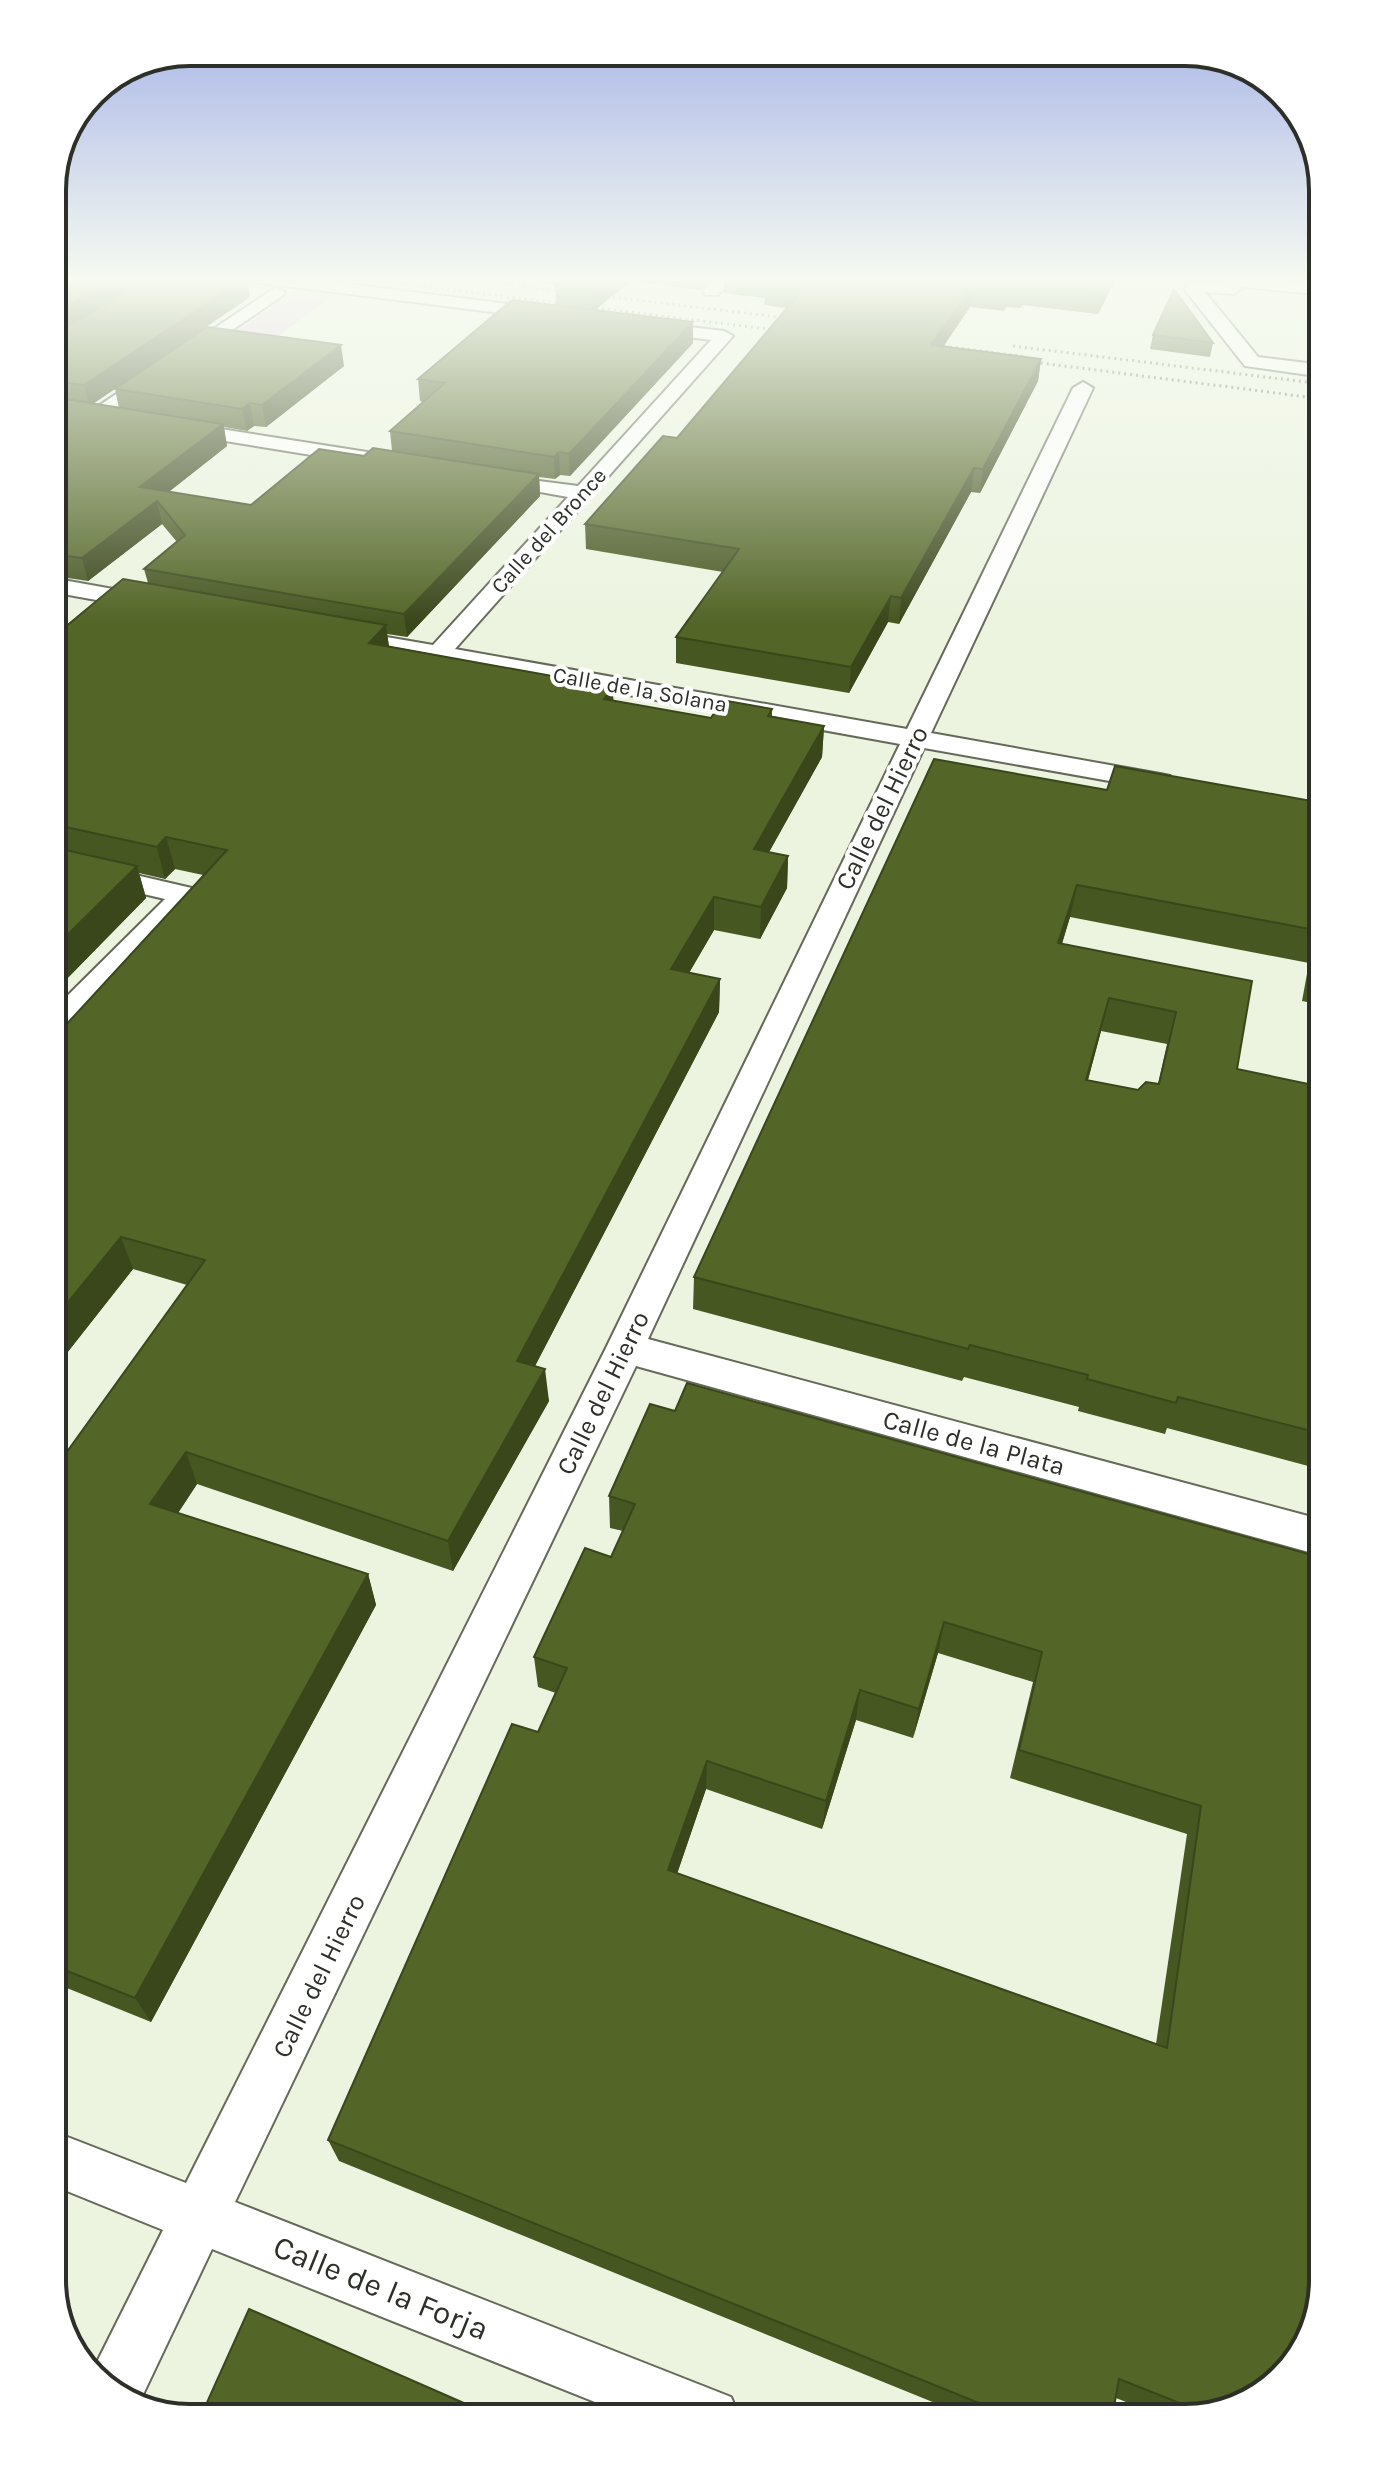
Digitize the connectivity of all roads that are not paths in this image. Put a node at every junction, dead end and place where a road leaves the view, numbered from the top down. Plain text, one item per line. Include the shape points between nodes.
1 (122, 392) edge
2 (673, 392) edge
3 (1081, 392) edge
4 (121, 419) edge
5 (152, 424) edge
6 (383, 461) edge
7 (475, 475) edge
8 (583, 493) junction
9 (66, 587) edge
10 (111, 595) junction
11 (173, 606) edge
12 (83, 619) edge
13 (314, 631) edge
14 (438, 654) junction
15 (914, 762) junction
16 (1187, 787) edge
17 (67, 868) edge
18 (66, 1016) edge
19 (625, 1348) junction
20 (1309, 1534) edge
21 (66, 2163) edge
22 (198, 2215) junction
23 (119, 2380) edge
24 (675, 2404) edge

1 - 4 street via 88,414
2 - 8 street, Calle del Bronce
3 - 15 street, Calle del Hierro
5 - 6 street
7 - 8 street
8 - 14 street, Calle del Bronce
9 - 10 street
10 - 11 street
10 - 12 street
13 - 14 street, Calle de la Solana
14 - 15 street, Calle de la Solana
15 - 16 street, Calle de la Solana
15 - 19 street, Calle del Hierro
17 - 18 street via 186,895
19 - 20 street, Calle de la Plata
19 - 22 street, Calle del Hierro
21 - 22 street, Calle de la Forja
22 - 23 street, Calle del Hierro
22 - 24 street, Calle de la Forja

